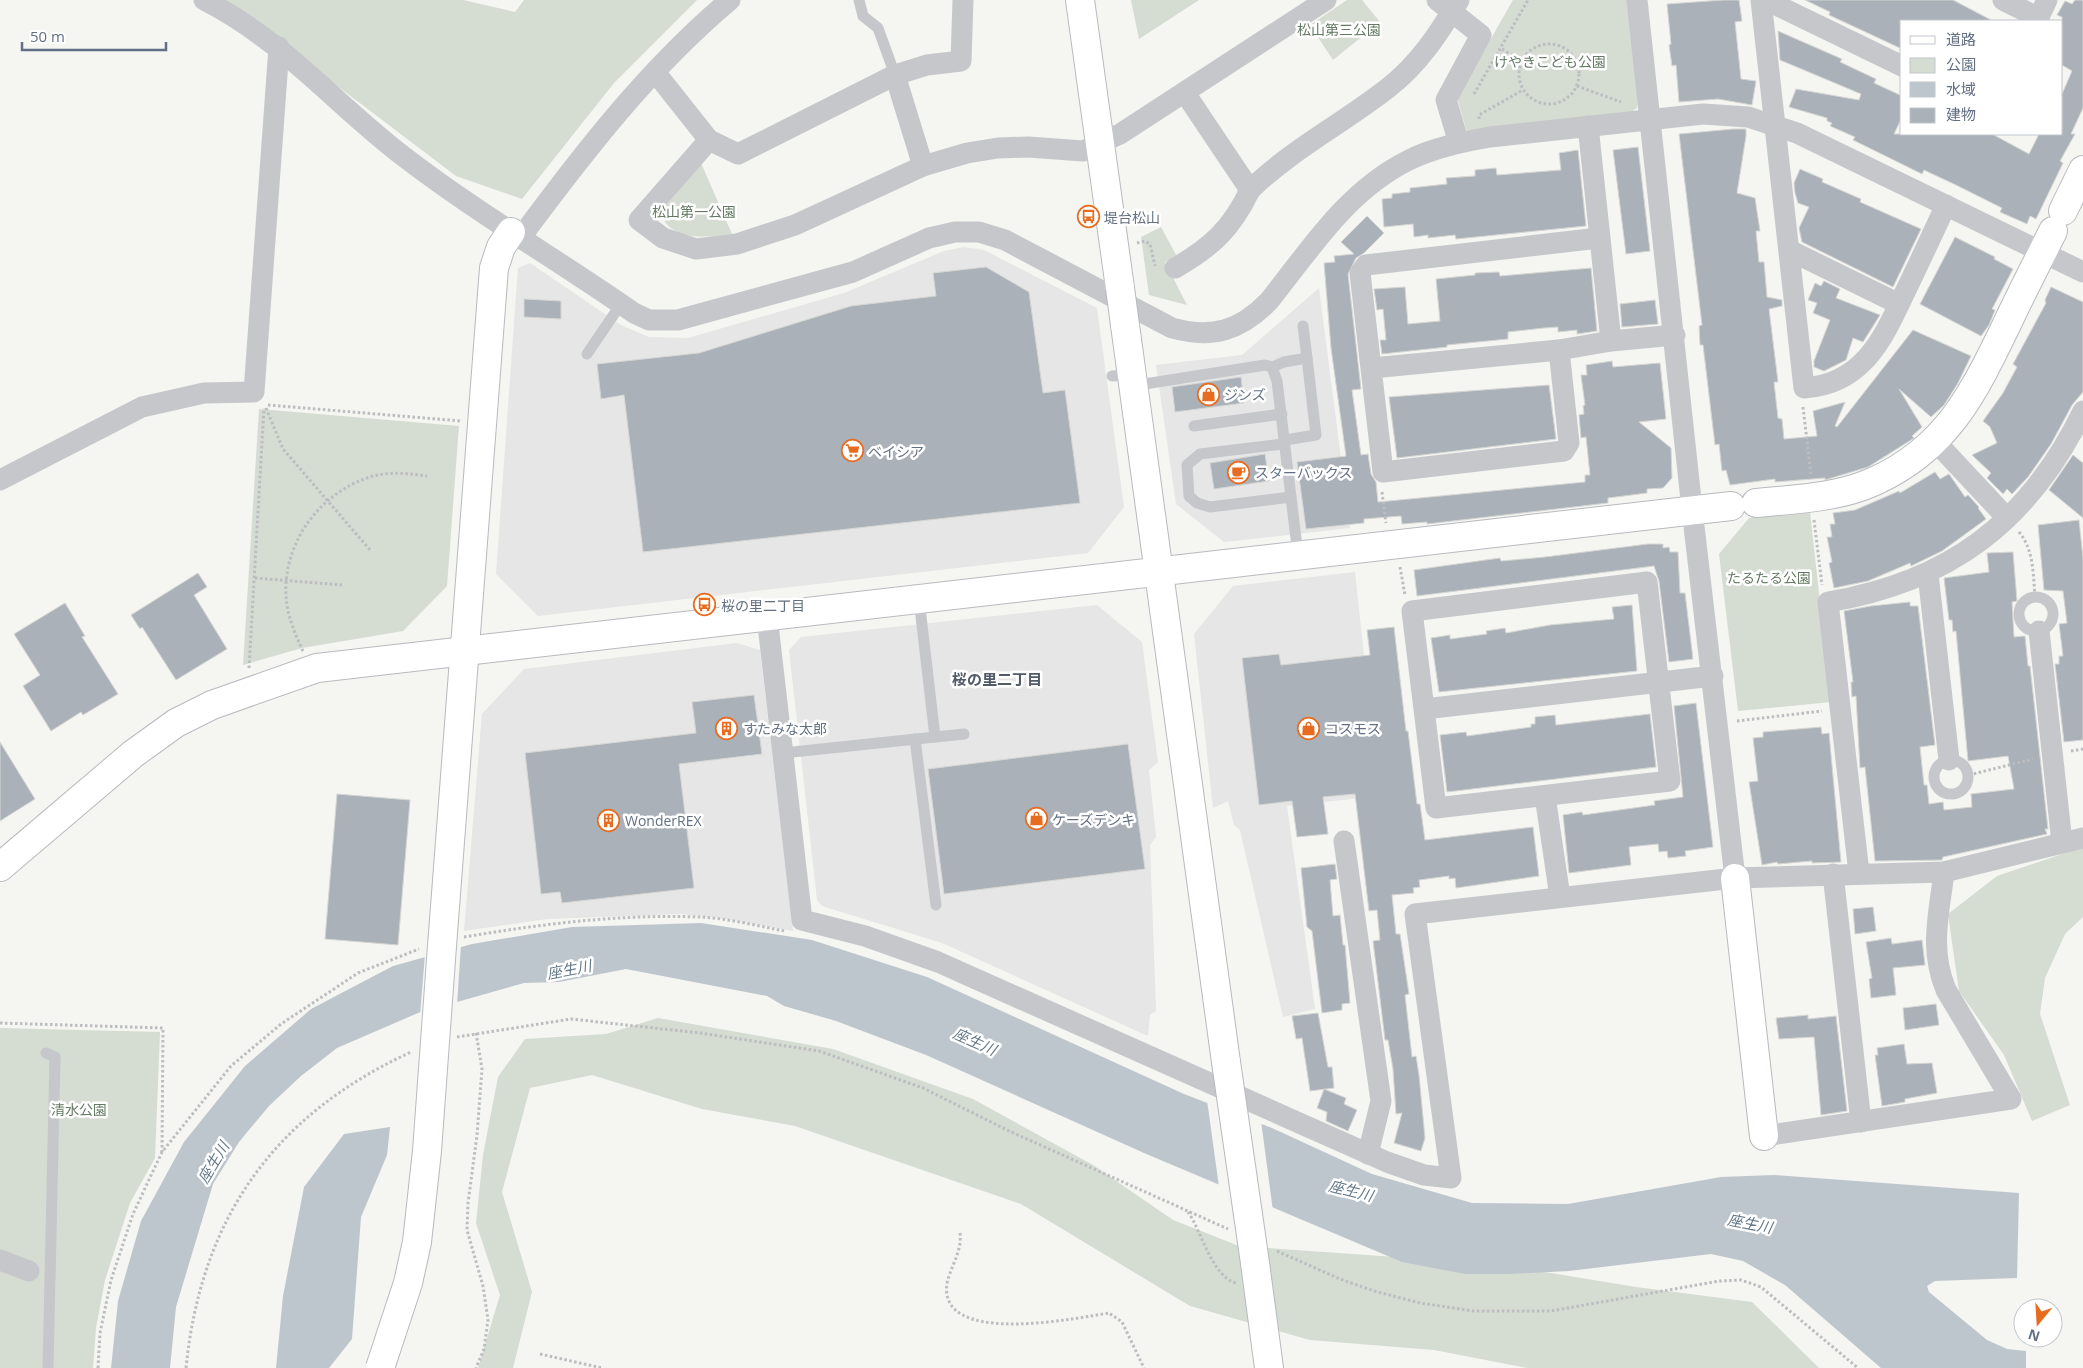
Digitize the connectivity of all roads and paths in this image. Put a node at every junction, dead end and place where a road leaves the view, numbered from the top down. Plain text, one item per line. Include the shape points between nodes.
1 (204, 0) edge
2 (730, 0) edge
3 (859, 0) edge
4 (963, 0) edge
5 (1080, 0) edge
6 (1326, 0) edge
7 (1528, 0) edge
8 (1637, 0) edge
9 (1761, 0) edge
10 (1766, 0) edge
11 (2002, 0) edge
12 (1449, 4) edge
13 (2041, 13) edge
14 (279, 47) junction
15 (1502, 49) junction
16 (1521, 61) junction
17 (1900, 65) edge
18 (655, 72) junction
19 (894, 74) junction
20 (1577, 86) junction
21 (1523, 90) junction
22 (1185, 93) junction
23 (1626, 103) dead end
24 (1451, 117) junction
25 (1650, 119) junction
26 (1775, 124) junction
27 (1588, 126) junction
28 (709, 140) junction
29 (1468, 141) junction
30 (1100, 144) junction
31 (923, 166) junction
32 (2083, 170) edge
33 (1250, 190) junction
34 (1946, 206) junction
35 (2053, 231) junction
36 (516, 234) junction
37 (1599, 238) junction
38 (1145, 241) dead end
39 (1134, 244) dead end
40 (1789, 250) junction
41 (1175, 268) dead end
42 (2083, 272) edge
43 (621, 304) junction
44 (1899, 304) junction
45 (1303, 326) dead end
46 (1675, 335) junction
47 (1611, 341) junction
48 (1559, 350) junction
49 (586, 354) dead end
50 (1307, 358) junction
51 (1272, 367) junction
52 (1372, 368) junction
53 (1125, 379) junction
54 (1804, 388) junction
55 (264, 405) junction
56 (2083, 411) edge
57 (1282, 414) junction
58 (464, 421) dead end
59 (1194, 426) dead end
60 (1934, 440) junction
61 (1284, 442) junction
62 (1383, 472) junction
63 (427, 476) dead end
64 (0, 480) edge
65 (1812, 483) dead end
66 (1291, 497) junction
67 (328, 501) junction
68 (1692, 509) junction
69 (2007, 518) junction
70 (1814, 519) dead end
71 (1386, 527) dead end
72 (371, 551) dead end
73 (1298, 555) junction
74 (1399, 558) dead end
75 (1158, 572) junction
76 (1928, 574) junction
77 (254, 578) junction
78 (287, 580) junction
79 (342, 585) dead end
80 (2035, 596) junction
81 (919, 599) junction
82 (1828, 602) junction
83 (1412, 611) junction
84 (767, 616) junction
85 (2039, 631) junction
86 (466, 650) junction
87 (304, 653) dead end
88 (249, 670) dead end
89 (1713, 676) junction
90 (1660, 684) junction
91 (1424, 709) junction
92 (1840, 709) junction
93 (1731, 722) dead end
94 (964, 734) dead end
95 (936, 737) junction
96 (915, 739) junction
97 (2083, 749) edge
98 (783, 753) junction
99 (2052, 755) junction
100 (1949, 760) junction
101 (1969, 775) junction
102 (1545, 796) junction
103 (2083, 838) edge
104 (1344, 841) dead end
105 (2062, 843) junction
106 (0, 867) edge
107 (1944, 872) junction
108 (1859, 873) junction
109 (1833, 874) junction
110 (1736, 878) junction
111 (1560, 897) junction
112 (936, 905) dead end
113 (802, 920) junction
114 (441, 944) junction
115 (0, 1023) edge
116 (476, 1034) junction
117 (448, 1039) dead end
118 (415, 1051) dead end
119 (46, 1052) dead end
120 (1861, 1122) junction
121 (1764, 1136) joint
122 (162, 1152) junction
123 (1368, 1154) junction
124 (1187, 1210) junction
125 (1232, 1230) dead end
126 (960, 1233) dead end
127 (1262, 1255) junction
128 (0, 1260) edge
129 (29, 1271) dead end
130 (1237, 1283) dead end
131 (540, 1354) dead end
132 (48, 1368) edge
133 (98, 1368) edge
134 (186, 1368) edge
135 (380, 1368) edge
136 (476, 1368) edge
137 (602, 1368) edge
138 (1144, 1368) edge
139 (1269, 1368) edge
140 (1858, 1368) edge

1 - 14 street
2 - 18 street via 696,29
3 - 19 lane via 863,16 878,28
4 - 19 street via 960,61
5 - 30 street
6 - 22 street
7 - 15 path
8 - 25 street
9 - 26 street
10 - 17 street
11 - 13 street
12 - 24 street via 1481,35 1446,100
12 - 33 street via 1436,38 1409,69 1388,88 1274,166
14 - 36 street via 401,154
14 - 64 street via 254,392 204,393 142,407
15 - 16 path
15 - 24 path via 1468,104
16 - 20 path via 1539,45 1560,46 1575,59 1579,69
16 - 21 path via 1518,77
18 - 28 street
18 - 36 street
19 - 28 street via 738,154
19 - 31 street
20 - 21 path via 1570,96 1553,104 1534,101
20 - 23 path
21 - 29 path via 1479,116
22 - 30 street
22 - 33 street
24 - 29 street
25 - 26 street via 1724,114
25 - 27 street
25 - 46 street
26 - 34 street
26 - 40 street
27 - 29 street
27 - 37 street
28 - 31 street via 640,220 664,238 696,250 737,244 795,225
29 - 43 street via 1407,161 1368,186 1339,212 1257,314 1227,330 1191,333 1172,328 1005,240 979,232 956,232 928,238 853,272 678,320 649,320
30 - 31 street via 1077,152 1028,147 998,148
30 - 53 street, bridge via 1125,325
32 - 35 street
33 - 41 street via 1223,234 1207,249
34 - 35 street
34 - 44 street
35 - 42 street
35 - 60 street via 1974,391 1951,424
36 - 43 street
36 - 86 street via 500,247 494,268
37 - 47 street
37 - 52 street via 1366,265 1360,272
38 - 39 path
40 - 44 street
40 - 54 street
43 - 49 lane
44 - 54 street via 1877,347 1864,362 1833,383
45 - 50 lane
46 - 47 street
46 - 68 street
47 - 48 street
48 - 52 street
48 - 62 street via 1569,442 1564,451
50 - 51 lane
50 - 61 lane via 1316,436
51 - 53 lane via 1264,365
51 - 57 lane via 1276,373
52 - 62 street
53 - 75 street
54 - 65 path via 1802,399
55 - 58 path
55 - 67 path via 283,449
55 - 77 path
56 - 69 street via 2065,448 2048,473
57 - 59 lane
57 - 61 lane
60 - 68 street via 1915,457 1874,482 1831,494
60 - 69 street
61 - 66 lane
61 - 66 lane via 1200,454 1187,465 1190,496 1197,503 1210,507
62 - 71 path via 1381,483
63 - 67 path via 409,473 367,478
66 - 73 lane
67 - 72 path
67 - 78 path via 303,528 293,550
68 - 73 street
68 - 89 street
69 - 76 street via 1954,560
69 - 80 path via 2026,542
70 - 82 path via 1823,594
73 - 75 street
74 - 83 path via 1406,601
75 - 81 street
75 - 127 street, bridge via 1226,1062
76 - 82 street via 1875,592
76 - 100 street
77 - 78 path
77 - 88 path
78 - 79 path
78 - 87 path via 288,612
80 - 85 lane via 2047,600 2053,609 2049,626
80 - 85 lane via 2025,601 2019,616 2024,625
81 - 84 street
81 - 95 lane
82 - 92 street
83 - 90 street via 1648,582
83 - 91 street
84 - 86 street
84 - 98 street
85 - 99 street
86 - 106 street via 317,668 212,705 176,723 133,754
86 - 114 street
89 - 90 street
89 - 110 street
90 - 91 street
90 - 102 street via 1670,781
91 - 102 street via 1436,808
92 - 93 path
92 - 108 street
94 - 95 lane
95 - 96 lane
96 - 98 lane
96 - 112 lane
97 - 99 path
98 - 113 street
99 - 101 path
99 - 105 street
100 - 101 lane via 1958,761
100 - 101 lane via 1935,771 1934,780 1945,794 1963,791
102 - 111 street
103 - 105 street
104 - 123 street via 1381,1101
105 - 107 street
107 - 108 street
107 - 120 street via 1937,927 1936,956 1940,973 1946,990 2011,1099
108 - 109 street
109 - 110 street
109 - 120 street
110 - 111 street
110 - 121 street
111 - 123 street via 1414,914 1452,1178 1424,1175
113 - 114 path via 797,933 701,917 547,923
113 - 123 street via 865,936 938,962
114 - 122 path via 358,973 280,1024 231,1066
114 - 135 street, bridge via 421,1214 408,1283
115 - 122 path via 163,1028
116 - 117 path
116 - 124 path via 571,1019 700,1033 819,1051 923,1088 1010,1131
116 - 136 path via 482,1069 467,1230 483,1286 488,1320 484,1349
118 - 134 path via 376,1068 321,1104 282,1141 240,1194 206,1270 190,1325
119 - 132 lane via 55,1057
120 - 121 street
122 - 133 path via 133,1214 111,1280 100,1333
124 - 125 path
124 - 130 path via 1196,1223 1210,1259 1225,1276
126 - 138 path via 962,1244 946,1287 947,1297 957,1312 985,1322 1011,1324 1046,1324 1109,1312 1122,1322
127 - 139 street
127 - 140 path via 1374,1291 1420,1303 1474,1311 1552,1310 1741,1280 1761,1287
128 - 129 street
131 - 137 path

